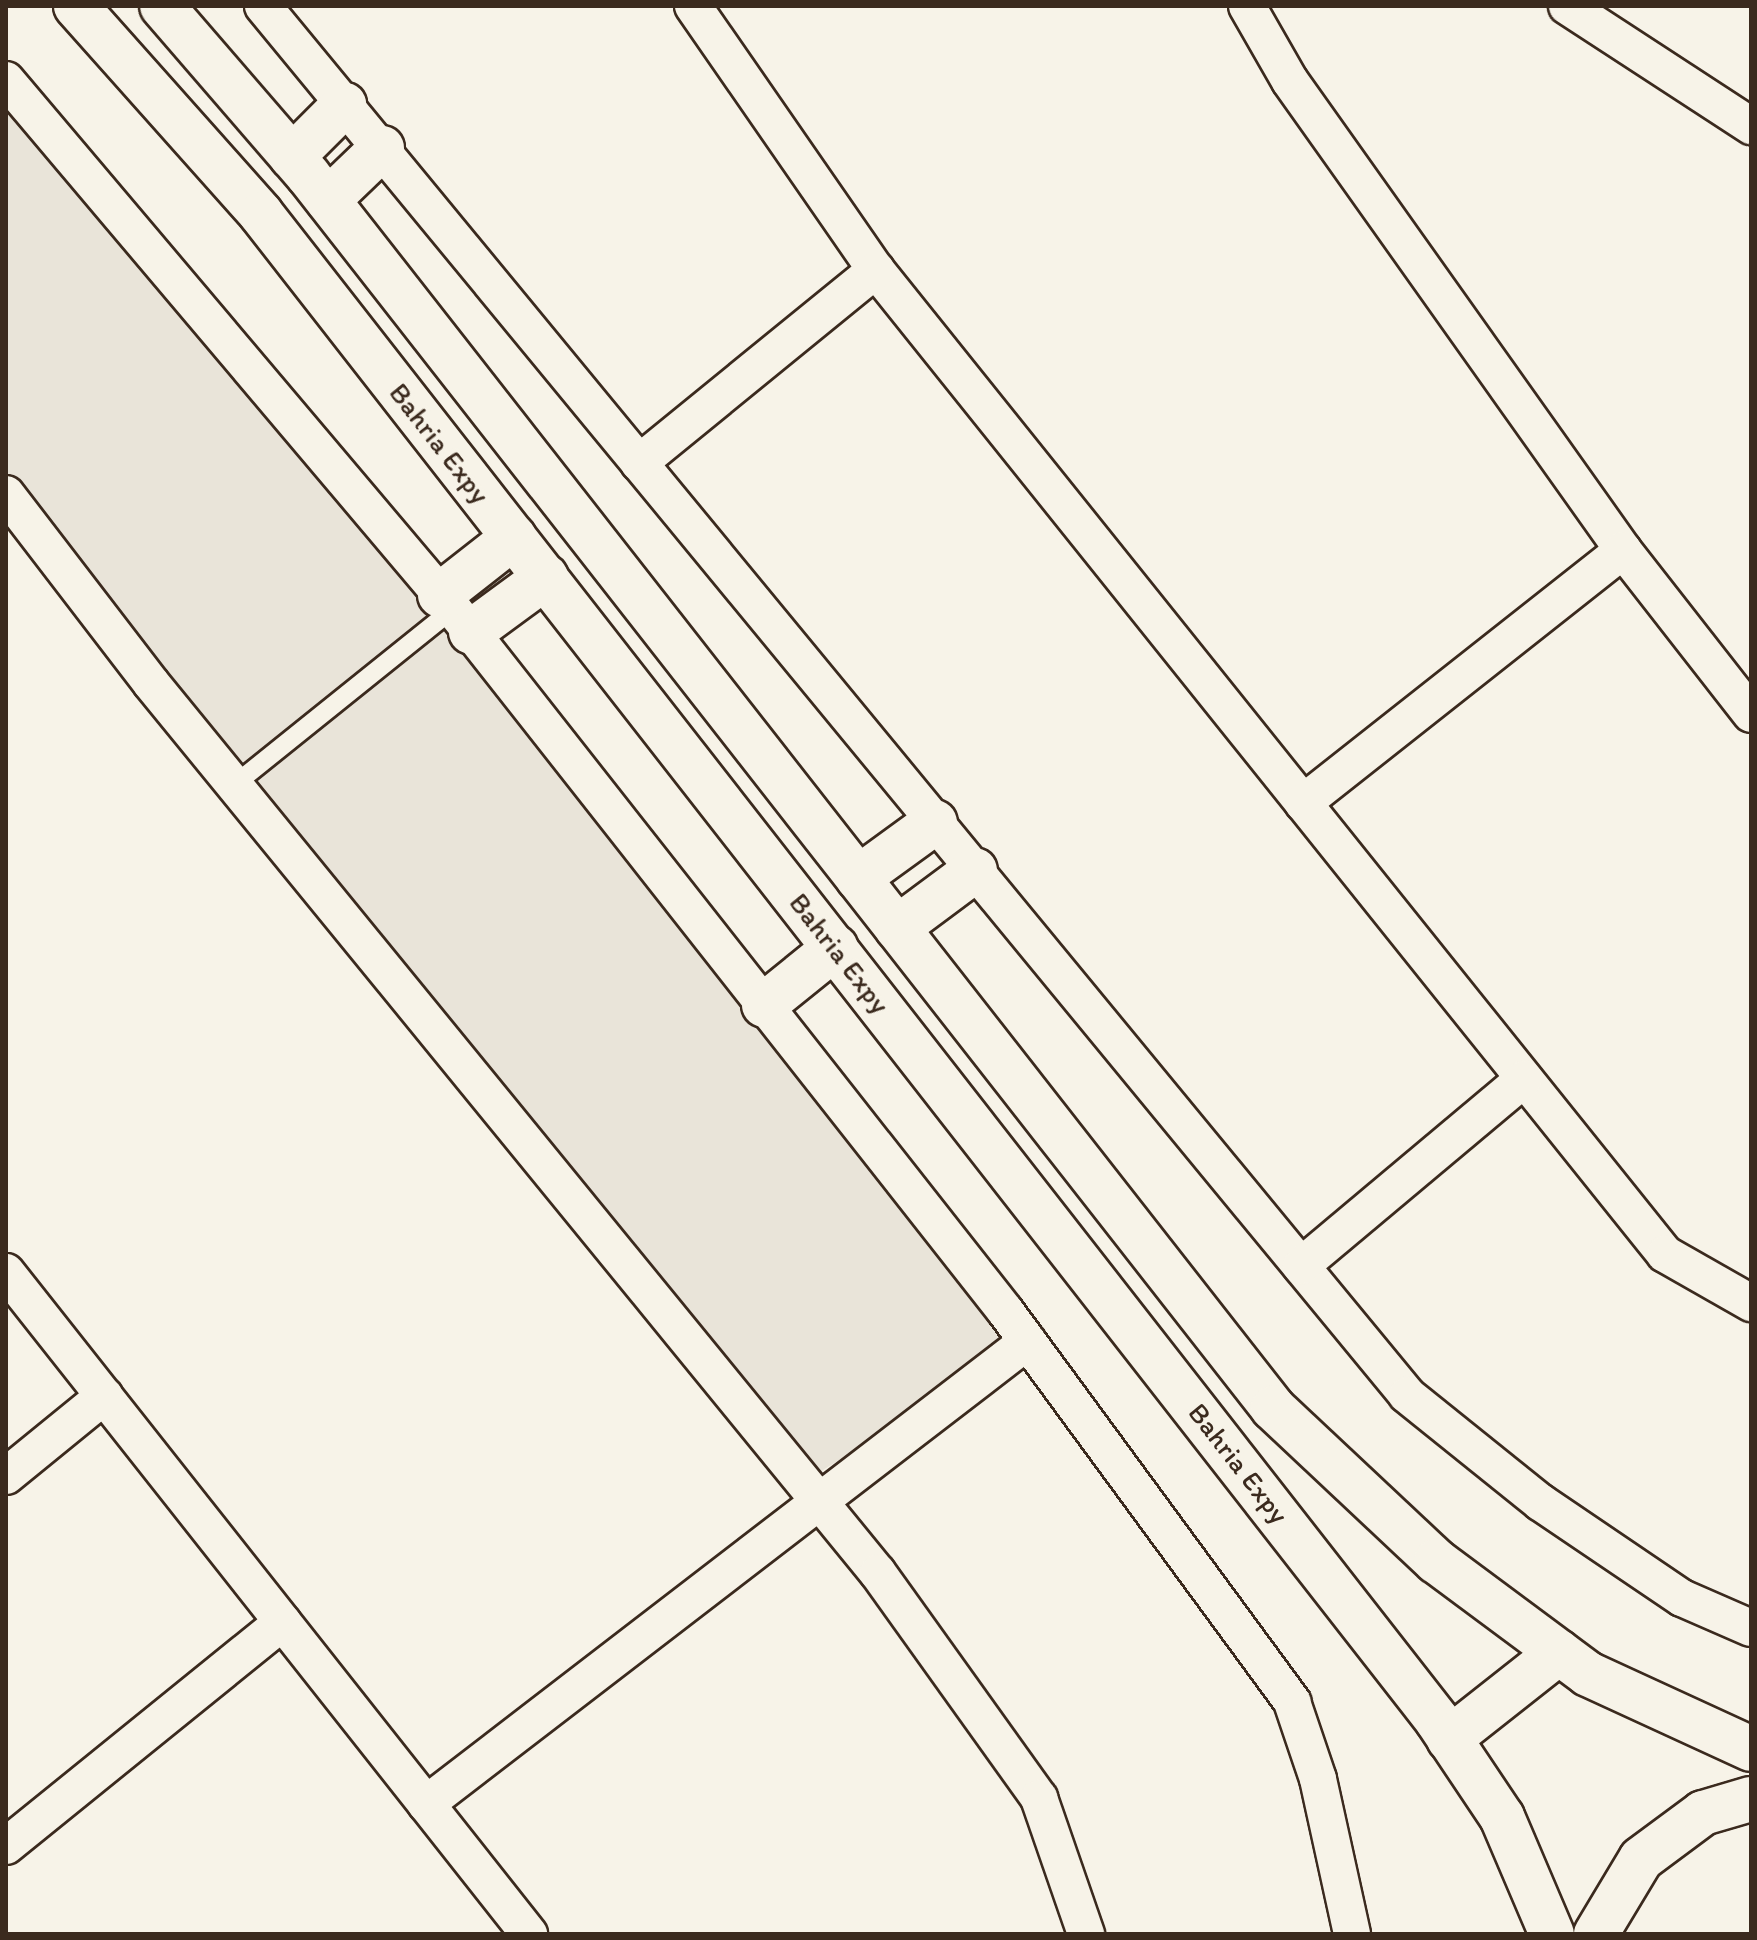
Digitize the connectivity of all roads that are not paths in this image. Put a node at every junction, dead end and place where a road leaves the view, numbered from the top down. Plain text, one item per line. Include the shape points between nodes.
1 (76, 6) edge
2 (162, 6) edge
3 (263, 6) edge
4 (693, 6) edge
5 (1247, 6) edge
6 (1567, 6) edge
7 (6, 80) edge
8 (344, 105) junction
9 (1751, 126) edge
10 (382, 148) junction
11 (292, 157) junction
12 (328, 200) junction
13 (876, 270) junction
14 (639, 463) junction
15 (6, 494) edge
16 (514, 537) junction
17 (1623, 550) junction
18 (546, 577) junction
19 (455, 612) junction
20 (1751, 714) edge
21 (234, 785) junction
22 (1303, 803) junction
23 (935, 822) junction
24 (975, 870) junction
25 (858, 878) junction
26 (897, 928) junction
27 (836, 947) junction
28 (764, 1005) junction
29 (1524, 1079) junction
30 (1301, 1266) junction
31 (6, 1272) edge
32 (1751, 1303) edge
33 (1028, 1341) junction
34 (104, 1396) junction
35 (6, 1476) edge
36 (819, 1501) junction
37 (283, 1622) junction
38 (1751, 1628) edge
39 (1559, 1652) junction
40 (1449, 1739) junction
41 (1751, 1749) edge
42 (1751, 1799) edge
43 (426, 1804) junction
44 (6, 1846) edge
45 (529, 1934) edge
46 (1086, 1934) edge
47 (1352, 1934) edge
48 (1552, 1934) edge
49 (1596, 1934) edge

1 - 16 main road, Bahria Expy via 261,214
2 - 11 main road
3 - 8 street
4 - 13 street
5 - 17 street via 1290,81
6 - 9 street
7 - 19 street
8 - 10 street
8 - 11 main road
10 - 12 main road
10 - 14 street
11 - 12 main road
12 - 25 main road
13 - 14 street
13 - 22 street
14 - 23 street
15 - 21 street
16 - 18 main road, Bahria Expy
16 - 19 main road
17 - 20 street
17 - 22 street
18 - 19 main road
18 - 27 main road, Bahria Expy
19 - 21 lane
19 - 28 street
21 - 36 street
22 - 29 street
23 - 24 street
23 - 25 main road
24 - 26 main road
24 - 30 street
25 - 26 main road
26 - 39 main road via 1273,1408 1436,1561
27 - 28 main road
27 - 40 main road, Bahria Expy
28 - 33 street
29 - 30 street
29 - 32 street via 1665,1254
30 - 38 street via 1407,1395 1540,1502 1682,1598
31 - 34 street
33 - 36 street
33 - 47 street via 1292,1702 1318,1779
34 - 35 street
34 - 37 street
36 - 43 street
36 - 46 street via 878,1573 1039,1798
37 - 43 street
37 - 44 street
39 - 40 main road
39 - 41 main road via 1588,1674
40 - 48 main road, Bahria Expy via 1502,1817
42 - 49 main road via 1703,1813 1641,1859
43 - 45 street

